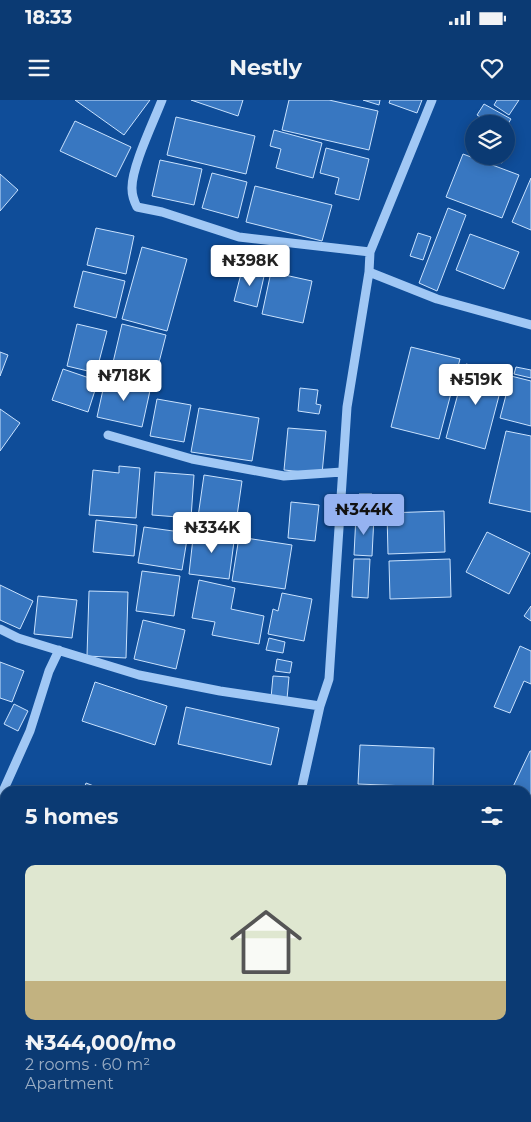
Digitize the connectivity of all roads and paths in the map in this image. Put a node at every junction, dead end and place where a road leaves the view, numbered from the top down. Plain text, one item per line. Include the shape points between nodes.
1 (162, 100) edge
2 (432, 100) edge
3 (370, 252) junction
4 (369, 272) junction
5 (531, 325) edge
6 (108, 435) dead end
7 (342, 472) junction
8 (0, 629) edge
9 (58, 650) junction
10 (320, 706) junction
11 (5, 786) edge
12 (302, 786) edge

1 - 3 street via 134,173 132,187 137,207 239,237
2 - 3 street
3 - 4 street
4 - 5 street via 437,299
4 - 7 street via 346,407
6 - 7 street via 192,459 284,476
7 - 10 street via 329,679
8 - 9 street
9 - 10 street via 139,674 220,692
9 - 11 street via 30,731
10 - 12 street

